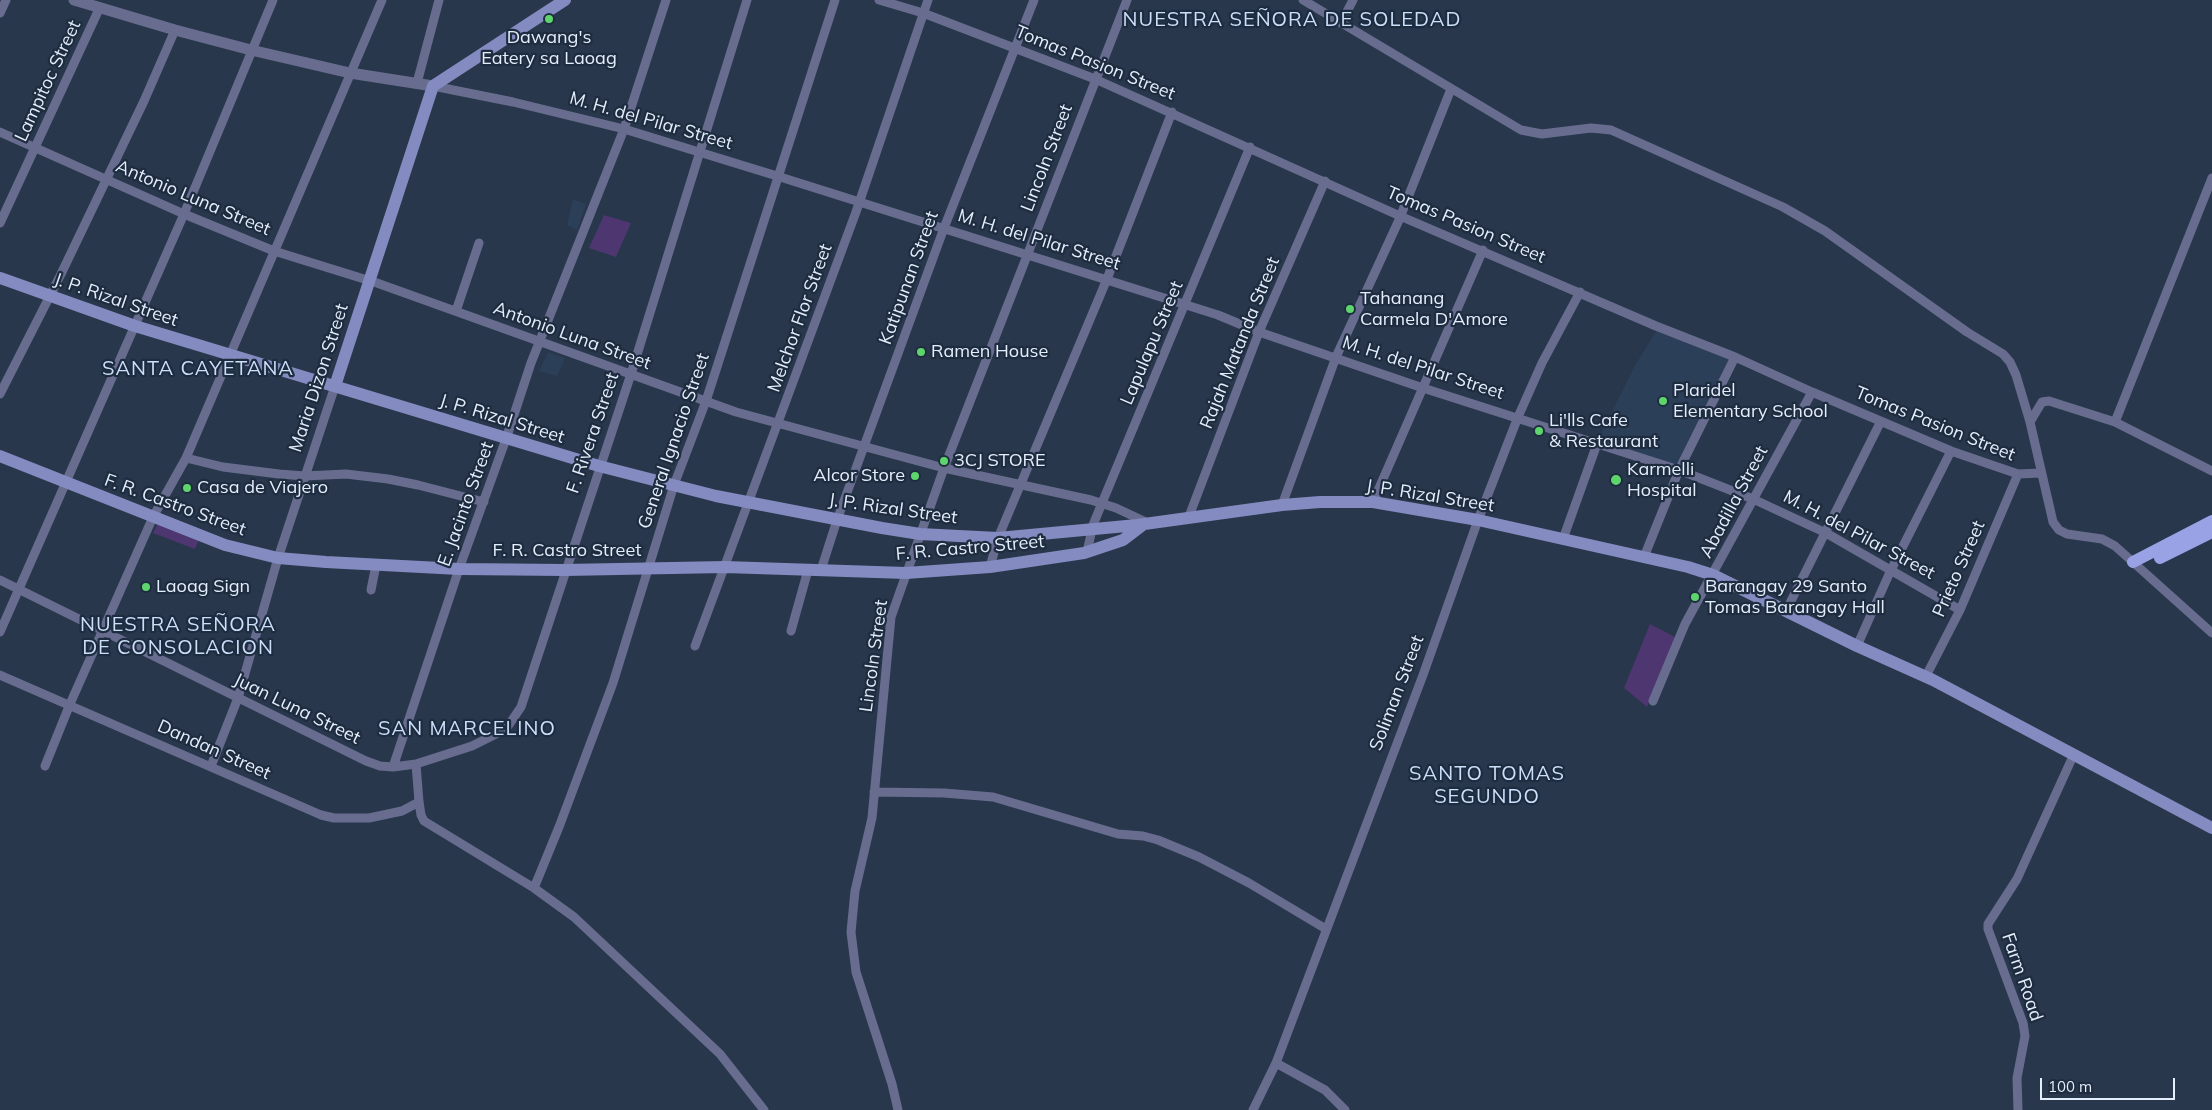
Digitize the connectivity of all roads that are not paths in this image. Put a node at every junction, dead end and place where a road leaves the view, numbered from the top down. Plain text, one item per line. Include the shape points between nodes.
1 (6, 0) edge
2 (74, 0) edge
3 (273, 0) edge
4 (382, 0) edge
5 (439, 0) edge
6 (565, 0) edge
7 (666, 0) edge
8 (747, 0) edge
9 (835, 0) edge
10 (879, 0) edge
11 (928, 0) edge
12 (1034, 0) edge
13 (1127, 0) edge
14 (1303, 0) edge
15 (1353, 0) edge
16 (100, 7) junction
17 (923, 12) junction
18 (0, 13) edge
19 (1341, 23) junction
20 (175, 30) junction
21 (1016, 48) junction
22 (252, 50) junction
23 (350, 73) junction
24 (1095, 79) junction
25 (416, 83) junction
26 (433, 86) junction
27 (1451, 89) junction
28 (1172, 112) junction
29 (624, 129) junction
30 (0, 132) edge
31 (35, 147) junction
32 (1250, 147) junction
33 (700, 153) junction
34 (777, 176) junction
35 (2212, 178) edge
36 (107, 179) junction
37 (1325, 181) junction
38 (859, 201) junction
39 (184, 214) junction
40 (1400, 216) junction
41 (0, 222) edge
42 (944, 228) junction
43 (479, 243) dead end
44 (274, 250) junction
45 (1482, 250) junction
46 (1027, 255) junction
47 (0, 278) edge
48 (1107, 279) junction
49 (369, 280) junction
50 (1580, 292) junction
51 (50, 296) junction
52 (1186, 305) junction
53 (456, 311) junction
54 (135, 326) junction
55 (1258, 332) junction
56 (541, 342) junction
57 (229, 355) junction
58 (1735, 356) junction
59 (1336, 357) junction
60 (631, 374) junction
61 (335, 386) junction
62 (1423, 388) junction
63 (1812, 392) junction
64 (0, 394) edge
65 (706, 401) junction
66 (1518, 417) junction
67 (1881, 421) junction
68 (2030, 422) junction
69 (2115, 422) junction
70 (778, 425) junction
71 (506, 439) junction
72 (1597, 444) junction
73 (864, 447) junction
74 (1951, 451) junction
75 (0, 456) edge
76 (186, 458) junction
77 (599, 466) junction
78 (944, 468) junction
79 (1678, 470) junction
80 (2212, 471) edge
81 (2041, 473) junction
82 (2018, 474) junction
83 (304, 476) junction
84 (65, 483) junction
85 (674, 485) junction
86 (1020, 485) junction
87 (1753, 499) junction
88 (484, 502) junction
89 (1373, 502) junction
90 (749, 503) junction
91 (1102, 503) junction
92 (1282, 505) junction
93 (153, 517) junction
94 (1188, 519) junction
95 (837, 520) junction
96 (1478, 520) junction
97 (2212, 521) edge
98 (1146, 524) junction
99 (1092, 529) junction
100 (2212, 532) edge
101 (1826, 533) junction
102 (920, 534) junction
103 (998, 538) junction
104 (1563, 539) junction
105 (1087, 552) junction
106 (1644, 557) junction
107 (278, 558) junction
108 (376, 564) junction
109 (2136, 565) junction
110 (725, 567) junction
111 (990, 567) junction
112 (649, 568) junction
113 (459, 569) junction
114 (565, 570) junction
115 (808, 570) junction
116 (822, 570) junction
117 (1890, 572) junction
118 (906, 573) junction
119 (1713, 575) junction
120 (0, 580) edge
121 (18, 589) junction
122 (371, 590) dead end
123 (1960, 610) junction
124 (1786, 611) junction
125 (103, 630) junction
126 (791, 631) dead end
127 (0, 632) edge
128 (2212, 633) edge
129 (696, 646) dead end
130 (1856, 646) junction
131 (0, 675) edge
132 (1926, 676) junction
133 (238, 698) junction
134 (1653, 701) dead end
135 (70, 704) junction
136 (2074, 754) junction
137 (416, 764) junction
138 (45, 766) dead end
139 (211, 766) junction
140 (394, 767) junction
141 (874, 792) junction
142 (419, 802) junction
143 (2212, 828) edge
144 (534, 888) junction
145 (1326, 929) junction
146 (1276, 1063) junction
147 (764, 1110) edge
148 (898, 1110) edge
149 (1253, 1110) edge
150 (1345, 1110) edge
151 (2018, 1110) edge

1 - 18 street
2 - 16 street, M. H. del Pilar Street
3 - 22 street
4 - 23 street
5 - 25 street
6 - 26 main road
7 - 29 street, E. Jacinto Street
8 - 33 street, F. Rivera Street
9 - 34 street, General Ignacio Street
10 - 17 street, Tomas Pasion Street
11 - 17 street, Melchor Flor Street
12 - 21 street, Katipunan Street
13 - 24 street, Lincoln Street
14 - 19 street
15 - 19 street
16 - 20 street, M. H. del Pilar Street
16 - 31 street, Lampitoc Street
17 - 21 street, Tomas Pasion Street
17 - 38 street, Melchor Flor Street
19 - 27 street
20 - 22 street, M. H. del Pilar Street
20 - 36 street
21 - 24 street, Tomas Pasion Street
21 - 42 street, Katipunan Street
22 - 23 street, M. H. del Pilar Street
22 - 39 street
23 - 25 street, M. H. del Pilar Street
23 - 44 street
24 - 28 street, Tomas Pasion Street
24 - 46 street, Lincoln Street
25 - 26 street, M. H. del Pilar Street
26 - 29 street, M. H. del Pilar Street
26 - 49 main road, Maria Dizon Street
27 - 40 street
27 - 68 street via 1531,133 1601,128 1625,134 1804,218 2003,354 2016,375
28 - 32 street, Tomas Pasion Street
28 - 48 street
29 - 33 street, M. H. del Pilar Street
29 - 56 street, E. Jacinto Street
30 - 31 street, Antonio Luna Street
31 - 36 street, Antonio Luna Street
31 - 41 street, Lampitoc Street
32 - 37 street, Tomas Pasion Street
32 - 52 street, Lapulapu Street
33 - 34 street, M. H. del Pilar Street
33 - 60 street, F. Rivera Street
34 - 38 street, M. H. del Pilar Street
34 - 65 street, General Ignacio Street
35 - 69 street
36 - 39 street, Antonio Luna Street
36 - 51 street
37 - 40 street, Tomas Pasion Street
37 - 55 street, Rajah Matanda Street
38 - 42 street, M. H. del Pilar Street
38 - 70 street, Melchor Flor Street
39 - 44 street, Antonio Luna Street
39 - 54 street
40 - 45 street, Tomas Pasion Street
40 - 59 street
42 - 46 street, M. H. del Pilar Street
42 - 73 street, Katipunan Street
43 - 53 street
44 - 49 street, Antonio Luna Street
44 - 57 street
45 - 50 street, Tomas Pasion Street
45 - 62 street
46 - 48 street, M. H. del Pilar Street
46 - 78 street, Lincoln Street
47 - 51 main road, J. P. Rizal Street
48 - 52 street, M. H. del Pilar Street
48 - 86 street
49 - 53 street, Antonio Luna Street
49 - 61 main road, Maria Dizon Street
50 - 58 street, Tomas Pasion Street
50 - 66 street, Soliman Street
51 - 54 main road, J. P. Rizal Street
51 - 64 street
52 - 55 street, M. H. del Pilar Street
52 - 91 street, Lapulapu Street
53 - 56 street, Antonio Luna Street
54 - 57 main road, J. P. Rizal Street
54 - 84 street
55 - 59 street, M. H. del Pilar Street
55 - 94 street, Rajah Matanda Street
56 - 60 street, Antonio Luna Street
56 - 71 street, E. Jacinto Street
57 - 61 main road, J. P. Rizal Street
57 - 76 street
58 - 63 street, Tomas Pasion Street
58 - 79 street
59 - 62 street, M. H. del Pilar Street
59 - 92 street
60 - 65 street, Antonio Luna Street
60 - 77 street, F. Rivera Street
61 - 71 main road, J. P. Rizal Street
61 - 83 street, Maria Dizon Street
62 - 66 street, M. H. del Pilar Street
62 - 89 street
63 - 67 street, Tomas Pasion Street
63 - 87 street, Abadilla Street
65 - 70 street, Antonio Luna Street
65 - 85 street, General Ignacio Street
66 - 72 street, M. H. del Pilar Street
66 - 96 street, Soliman Street
67 - 74 street, Tomas Pasion Street
67 - 101 street
68 - 69 street via 2046,400
68 - 81 street
69 - 80 street
70 - 73 street, Antonio Luna Street
70 - 90 street, Melchor Flor Street
71 - 77 main road, J. P. Rizal Street
71 - 88 street, E. Jacinto Street
72 - 79 street, M. H. del Pilar Street
72 - 104 street
73 - 78 street, Antonio Luna Street
73 - 95 street, Katipunan Street
74 - 82 street, Tomas Pasion Street
74 - 117 street
75 - 84 main road, F. R. Castro Street
76 - 83 street via 223,468
76 - 93 street
77 - 85 main road, J. P. Rizal Street
77 - 114 street, F. Rivera Street
78 - 86 street, Antonio Luna Street
78 - 102 street, Lincoln Street
79 - 87 street, M. H. del Pilar Street
79 - 106 street
81 - 82 street, Tomas Pasion Street
81 - 109 street via 2053,522 2059,530 2102,539
82 - 123 street, Prieto Street
83 - 88 street via 346,474 388,479
83 - 107 street, Maria Dizon Street
84 - 93 main road, F. R. Castro Street
84 - 121 street
85 - 90 main road, J. P. Rizal Street
85 - 112 street, General Ignacio Street
86 - 91 street, Antonio Luna Street
86 - 103 street
87 - 101 street, M. H. del Pilar Street
87 - 119 street, Abadilla Street
88 - 113 street, E. Jacinto Street
89 - 92 main road, J. P. Rizal Street
89 - 96 main road, J. P. Rizal Street
90 - 95 main road, J. P. Rizal Street
90 - 110 street, Melchor Flor Street
91 - 98 street, Antonio Luna Street
91 - 99 street, Lapulapu Street
92 - 94 main road, J. P. Rizal Street
93 - 107 main road, F. R. Castro Street via 224,545
93 - 125 street
94 - 98 main road, J. P. Rizal Street
95 - 102 main road, J. P. Rizal Street
95 - 116 street, Katipunan Street
96 - 104 main road, J. P. Rizal Street
96 - 145 street, Soliman Street
97 - 109 main road
98 - 99 main road, J. P. Rizal Street
98 - 105 main road, F. R. Castro Street via 1123,540
99 - 103 main road, J. P. Rizal Street
99 - 105 street, Lapulapu Street
100 - 109 main road
101 - 117 street, M. H. del Pilar Street
101 - 124 street
102 - 103 main road, J. P. Rizal Street
102 - 118 street, Lincoln Street
103 - 111 street
104 - 106 main road, J. P. Rizal Street
105 - 111 main road, F. R. Castro Street
106 - 119 main road, J. P. Rizal Street
107 - 108 main road, F. R. Castro Street
107 - 133 street, Maria Dizon Street
108 - 113 main road, F. R. Castro Street
108 - 122 street
109 - 128 street
110 - 112 main road, F. R. Castro Street
110 - 115 main road, F. R. Castro Street
110 - 129 street, Melchor Flor Street
111 - 118 main road, F. R. Castro Street
112 - 114 main road, F. R. Castro Street
112 - 144 street, General Ignacio Street via 613,683
113 - 114 main road, F. R. Castro Street
113 - 140 street, E. Jacinto Street
114 - 137 street, F. Rivera Street via 521,707 513,720 506,729 485,741
115 - 116 main road, F. R. Castro Street
115 - 126 street
116 - 118 main road, F. R. Castro Street
117 - 123 street, M. H. del Pilar Street
117 - 130 street
118 - 141 street, Lincoln Street via 891,617
119 - 124 main road, J. P. Rizal Street
119 - 134 street, Abadilla Street via 1685,624
120 - 121 street, Juan Luna Street
121 - 125 street, Juan Luna Street
121 - 127 street
123 - 132 street, Prieto Street
124 - 130 main road, J. P. Rizal Street
125 - 133 street, Juan Luna Street
125 - 135 street
130 - 132 main road, J. P. Rizal Street
131 - 135 street, Dandan Street
132 - 136 main road, J. P. Rizal Street
133 - 139 street, Maria Dizon Street
133 - 140 street, Juan Luna Street via 366,761
135 - 138 street
135 - 139 street, Dandan Street
136 - 143 main road, J. P. Rizal Street
136 - 151 street, Farm Road via 2016,879 1988,924 2025,1036 2017,1078
137 - 140 street, F. Rivera Street
137 - 142 street
139 - 142 street, Dandan Street via 334,818 382,816
141 - 145 street via 993,797 1110,832 1158,840 1249,883
141 - 148 street, Lincoln Street via 872,818 854,898 852,932 856,972
142 - 144 street via 421,816 430,825
144 - 147 street via 574,918 703,1037 733,1069
145 - 146 street, Soliman Street
146 - 149 street, Soliman Street
146 - 150 street via 1325,1090

